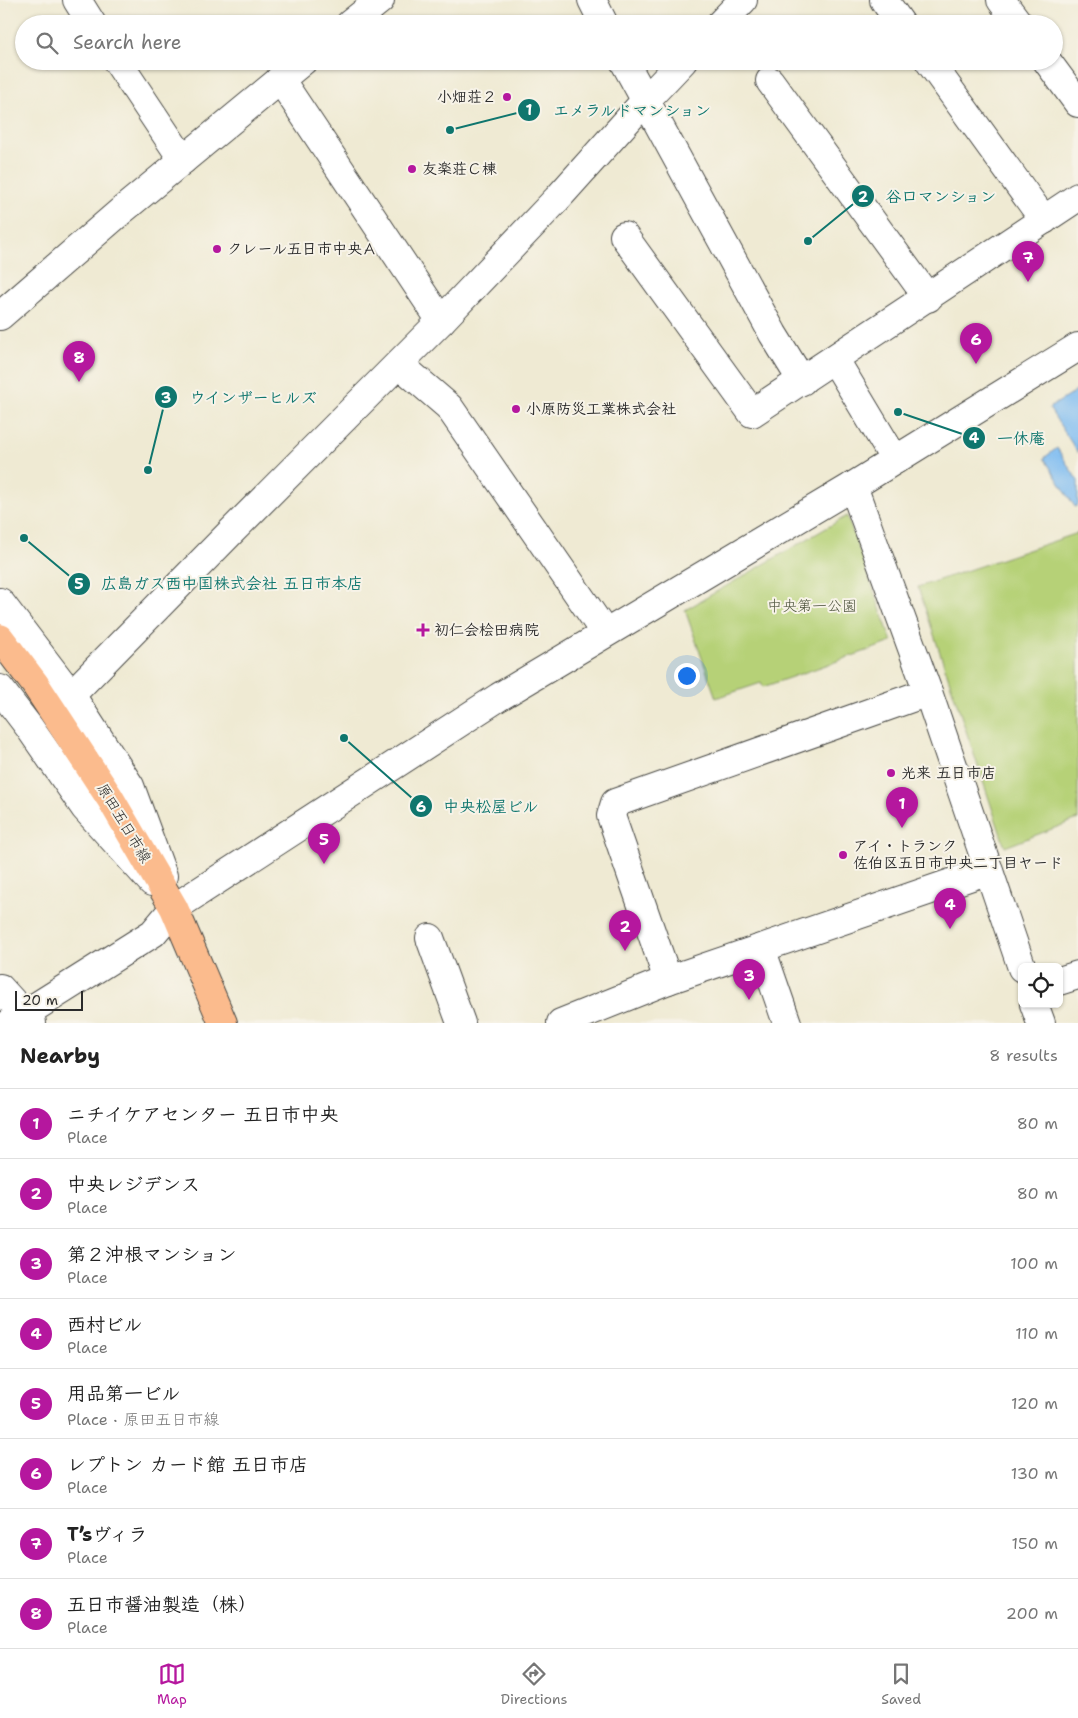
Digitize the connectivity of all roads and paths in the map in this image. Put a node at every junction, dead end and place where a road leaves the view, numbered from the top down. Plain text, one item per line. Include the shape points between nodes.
1 (76, 0) edge
2 (380, 0) edge
3 (592, 0) edge
4 (884, 0) edge
5 (1001, 0) edge
6 (86, 15) edge
7 (361, 15) edge
8 (600, 15) edge
9 (895, 15) edge
10 (1012, 15) edge
11 (123, 70) edge
12 (292, 70) edge
13 (629, 70) edge
14 (674, 70) edge
15 (935, 70) edge
16 (280, 79) junction
17 (770, 80) dead end
18 (645, 101) junction
19 (183, 160) junction
20 (1078, 197) edge
21 (1044, 220) junction
22 (624, 236) dead end
23 (928, 298) junction
24 (0, 316) edge
25 (441, 321) junction
26 (1078, 347) edge
27 (835, 360) junction
28 (399, 364) junction
29 (802, 380) junction
30 (895, 460) junction
31 (853, 486) junction
32 (0, 602) edge
33 (605, 633) junction
34 (0, 638) edge
35 (0, 689) edge
36 (928, 692) junction
37 (71, 695) junction
38 (989, 870) junction
39 (174, 908) junction
40 (430, 938) dead end
41 (761, 948) junction
42 (1020, 963) edge
43 (1078, 974) edge
44 (668, 980) junction
45 (1063, 980) edge
46 (0, 988) edge
47 (1035, 1008) edge
48 (22, 1020) edge
49 (223, 1023) edge
50 (460, 1023) edge
51 (561, 1023) edge
52 (787, 1023) edge
53 (1041, 1023) edge

1 - 6 street
2 - 7 street
3 - 8 street
4 - 9 street
5 - 10 street
11 - 19 street
12 - 16 street
13 - 18 street
14 - 18 street
15 - 21 street
16 - 19 street
16 - 25 street
17 - 23 street
18 - 25 street
18 - 29 street via 773,334
19 - 24 street
20 - 21 street
21 - 23 street
22 - 29 street via 752,413
23 - 27 street
25 - 28 street
26 - 30 street
27 - 29 street
27 - 30 street
28 - 33 street via 450,407
28 - 37 street
30 - 31 street
31 - 33 street
31 - 36 street
32 - 37 street
33 - 39 street
34 - 39 main road, 原田五日市線 via 36,684 110,798
35 - 39 street via 85,808
36 - 38 street
36 - 44 street via 615,803 611,816
37 - 39 street via 130,786
38 - 41 street
38 - 42 street
39 - 48 street via 153,933
39 - 49 main road, 原田五日市線
40 - 50 street
41 - 44 street
41 - 52 street
43 - 45 street
44 - 51 street
46 - 48 street
47 - 53 street

